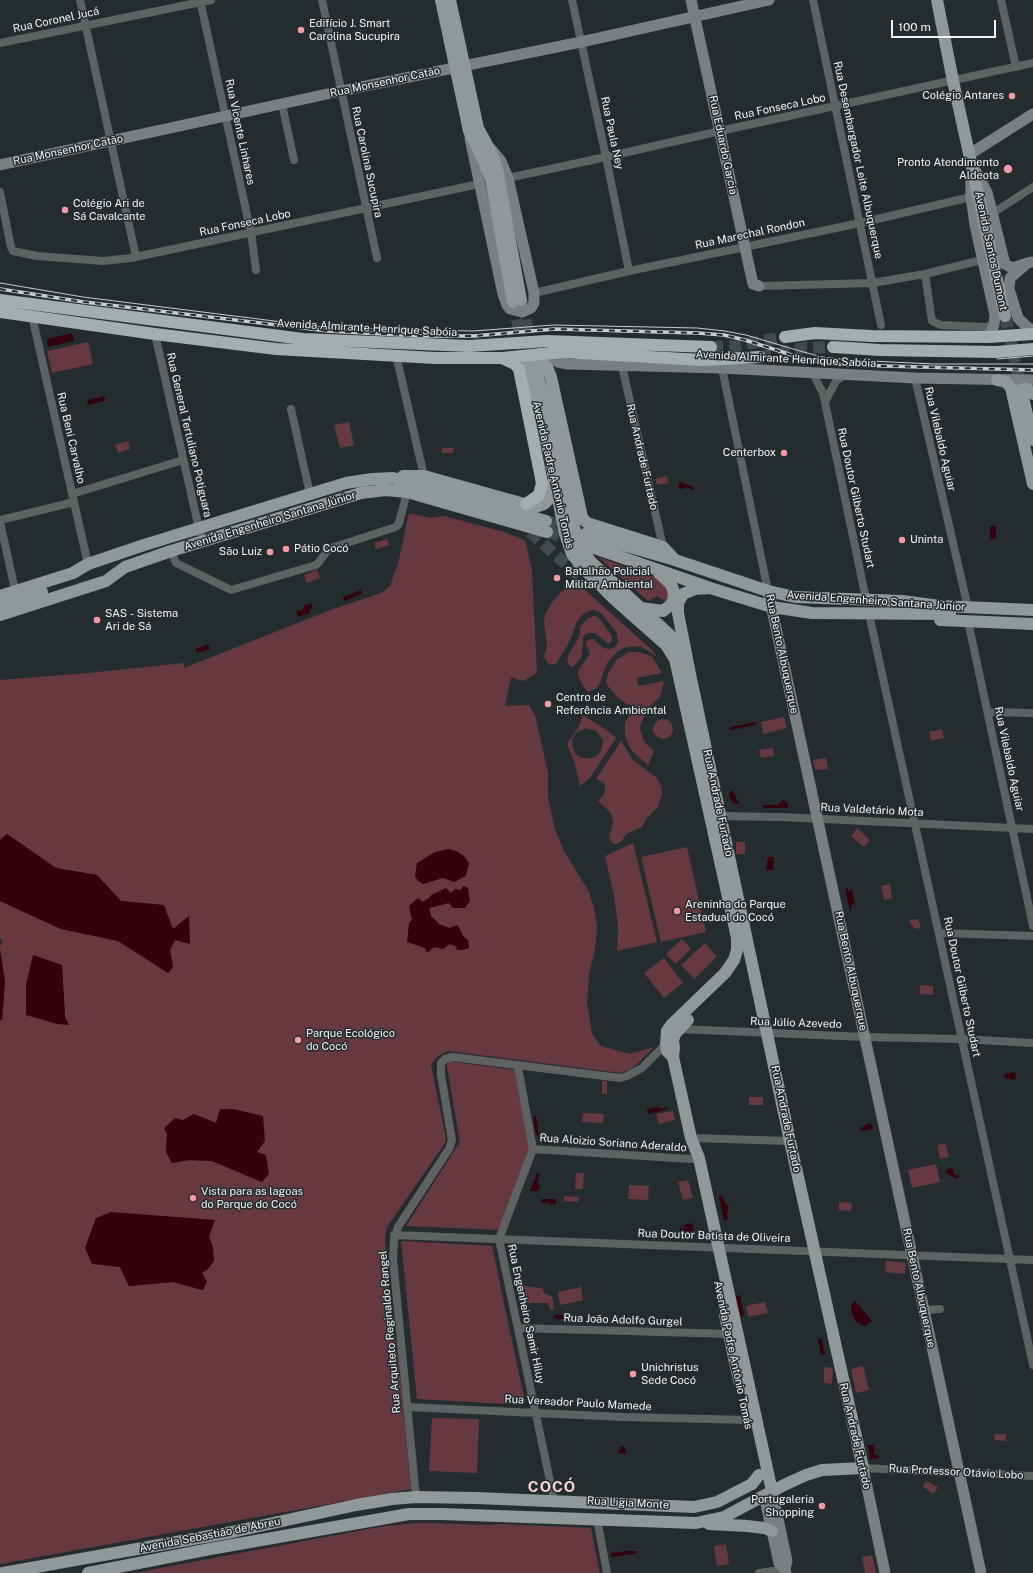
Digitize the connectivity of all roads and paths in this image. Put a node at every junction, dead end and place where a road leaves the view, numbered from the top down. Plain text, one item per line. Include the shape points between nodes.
1 (80, 0) edge
2 (211, 0) edge
3 (322, 0) edge
4 (441, 0) edge
5 (450, 0) edge
6 (572, 0) edge
7 (691, 0) edge
8 (769, 0) edge
9 (813, 0) edge
10 (937, 0) edge
11 (1001, 0) edge
12 (201, 1) edge
13 (695, 16) junction
14 (86, 25) junction
15 (581, 42) junction
16 (0, 43) edge
17 (1033, 63) edge
18 (459, 67) junction
19 (1016, 67) junction
20 (953, 80) junction
21 (341, 91) junction
22 (282, 104) junction
23 (835, 107) junction
24 (1033, 114) edge
25 (225, 116) junction
26 (469, 131) junction
27 (720, 131) junction
28 (483, 137) junction
29 (110, 141) junction
30 (606, 158) junction
31 (971, 158) junction
32 (294, 160) dead end
33 (0, 165) edge
34 (508, 178) junction
35 (479, 184) junction
36 (1033, 187) edge
37 (0, 192) edge
38 (971, 197) junction
39 (366, 208) junction
40 (993, 213) junction
41 (860, 223) junction
42 (251, 232) junction
43 (745, 246) junction
44 (136, 256) junction
45 (377, 258) dead end
46 (982, 260) junction
47 (1032, 261) edge
48 (256, 270) dead end
49 (629, 271) junction
50 (925, 274) junction
51 (872, 283) junction
52 (759, 286) joint
53 (534, 293) junction
54 (0, 300) edge
55 (0, 312) edge
56 (32, 316) junction
57 (1002, 317) junction
58 (881, 325) dead end
59 (1033, 330) edge
60 (154, 334) junction
61 (1033, 334) edge
62 (785, 337) tunnel mouth
63 (988, 337) junction
64 (711, 347) tunnel mouth
65 (833, 347) tunnel mouth
66 (1033, 349) edge
67 (541, 353) junction
68 (396, 355) junction
69 (760, 357) tunnel mouth
70 (502, 358) junction
71 (558, 362) junction
72 (622, 366) junction
73 (722, 368) junction
74 (528, 370) junction
75 (812, 372) junction
76 (846, 374) junction
77 (551, 377) junction
78 (915, 378) junction
79 (997, 380) junction
80 (1033, 380) edge
81 (1023, 395) edge
82 (825, 402) junction
83 (291, 409) dead end
84 (565, 439) junction
85 (1033, 440) edge
86 (183, 460) junction
87 (424, 476) junction
88 (393, 478) junction
89 (554, 478) junction
90 (1033, 484) edge
91 (565, 485) junction
92 (407, 492) junction
93 (310, 494) junction
94 (73, 498) junction
95 (568, 499) junction
96 (526, 504) junction
97 (582, 517) junction
98 (0, 521) edge
99 (519, 524) junction
100 (199, 528) junction
101 (530, 532) tunnel mouth
102 (202, 542) junction
103 (663, 547) junction
104 (171, 551) junction
105 (675, 560) junction
106 (88, 564) junction
107 (642, 564) junction
108 (126, 567) junction
109 (585, 581) tunnel mouth
110 (14, 585) junction
111 (710, 588) junction
112 (0, 589) edge
113 (768, 591) junction
114 (0, 596) edge
115 (613, 598) junction
116 (866, 599) junction
117 (966, 599) junction
118 (902, 601) junction
119 (1033, 602) edge
120 (0, 606) edge
121 (772, 607) junction
122 (641, 608) junction
123 (939, 610) junction
124 (1033, 610) edge
125 (869, 614) junction
126 (909, 614) junction
127 (0, 615) edge
128 (1033, 617) edge
129 (968, 621) junction
130 (1033, 624) edge
131 (688, 665) junction
132 (988, 712) junction
133 (1033, 713) edge
134 (716, 816) junction
135 (817, 819) junction
136 (914, 823) junction
137 (1013, 828) junction
138 (1033, 828) edge
139 (1033, 926) edge
140 (939, 933) junction
141 (1033, 936) edge
142 (752, 961) junction
143 (728, 981) junction
144 (708, 989) junction
145 (695, 1013) junction
146 (679, 1029) junction
147 (768, 1033) junction
148 (865, 1037) junction
149 (962, 1039) junction
150 (1033, 1043) edge
151 (666, 1044) junction
152 (672, 1057) junction
153 (518, 1067) junction
154 (691, 1138) junction
155 (790, 1141) junction
156 (533, 1149) junction
157 (691, 1159) junction
158 (394, 1235) junction
159 (499, 1239) junction
160 (714, 1248) junction
161 (815, 1252) junction
162 (912, 1255) junction
163 (1009, 1260) junction
164 (1033, 1260) edge
165 (940, 1309) dead end
166 (924, 1310) junction
167 (518, 1328) junction
168 (733, 1334) junction
169 (1033, 1365) edge
170 (408, 1407) junction
171 (536, 1412) junction
172 (748, 1420) junction
173 (863, 1468) junction
174 (959, 1472) junction
175 (759, 1475) junction
176 (1033, 1476) edge
177 (768, 1493) junction
178 (416, 1497) junction
179 (554, 1500) junction
180 (418, 1514) joint
181 (305, 1516) junction
182 (597, 1519) junction
183 (696, 1523) junction
184 (249, 1529) junction
185 (772, 1531) junction
186 (280, 1536) junction
187 (210, 1549) junction
188 (785, 1571) edge
189 (4, 1573) edge
190 (88, 1573) edge
191 (607, 1573) edge
192 (759, 1573) edge
193 (885, 1573) edge
194 (981, 1573) edge

1 - 14 street
2 - 12 street, Rua Coronel Jucá
3 - 21 street, Rua Carolina Sucupira
4 - 18 main road
5 - 18 main road
6 - 15 street, Rua Paula Ney
7 - 13 street, Rua Eduardo Garcia
8 - 13 street, Rua Monsenhor Catão
9 - 23 street, Rua Desembargador Leite Albuquerque
10 - 20 main road, Avenida Santos Dumont
11 - 19 street
12 - 14 street, Rua Coronel Jucá
12 - 25 street, Rua Vicente Linhares
13 - 15 street, Rua Monsenhor Catão
13 - 27 street, Rua Eduardo Garcia
14 - 16 street, Rua Coronel Jucá
14 - 29 street
15 - 18 street, Rua Monsenhor Catão
15 - 30 street, Rua Paula Ney
17 - 19 street, Rua Fonseca Lobo
18 - 21 street, Rua Monsenhor Catão
18 - 26 main road
18 - 28 main road via 476,124
19 - 20 street, Rua Fonseca Lobo
20 - 23 street, Rua Fonseca Lobo
20 - 31 main road, Avenida Santos Dumont
21 - 22 street, Rua Monsenhor Catão
21 - 39 street, Rua Carolina Sucupira
22 - 25 street, Rua Monsenhor Catão
22 - 32 street
23 - 27 street, Rua Fonseca Lobo
23 - 41 street, Rua Desembargador Leite Albuquerque
24 - 31 street
25 - 29 street, Rua Monsenhor Catão
25 - 42 street, Rua Vicente Linhares
26 - 28 main road via 490,178 517,301 497,169
26 - 35 street
27 - 30 street, Rua Fonseca Lobo
27 - 43 street, Rua Eduardo Garcia
28 - 34 street via 501,161
29 - 33 street, Rua Monsenhor Catão
29 - 44 street
30 - 34 street, Rua Fonseca Lobo
30 - 49 street, Rua Paula Ney
31 - 38 street, Avenida Santos Dumont
31 - 40 street, Avenida Santos Dumont via 987,192
31 - 57 main road, Avenida Santos Dumont
34 - 53 street
35 - 39 street, Rua Fonseca Lobo
35 - 53 street via 507,305 518,312 526,311 534,303
36 - 40 street
37 - 44 street, Rua Fonseca Lobo via 13,251 36,256 103,261
38 - 41 street, Rua Marechal Rondon
38 - 46 street, Avenida Santos Dumont
39 - 42 street, Rua Fonseca Lobo
39 - 45 street, Rua Carolina Sucupira
40 - 47 street, Avenida Santos Dumont via 1005,264 1012,268
41 - 43 street, Rua Marechal Rondon
41 - 51 street, Rua Desembargador Leite Albuquerque
42 - 44 street, Rua Fonseca Lobo
42 - 48 street, Rua Vicente Linhares
43 - 49 street, Rua Marechal Rondon
43 - 52 street, Rua Eduardo Garcia via 753,284
46 - 50 street
46 - 57 street, Avenida Santos Dumont
47 - 57 street, Avenida Santos Dumont via 1010,278
49 - 53 street, Rua Marechal Rondon
50 - 51 street
50 - 57 street via 932,321 941,325 985,327
51 - 52 street
51 - 58 street, Rua Desembargador Leite Albuquerque
54 - 64 highway, Avenida Almirante Henrique Sabóia via 303,340 469,346 552,341
55 - 56 highway, Avenida Almirante Henrique Sabóia
56 - 60 highway, Avenida Almirante Henrique Sabóia
56 - 94 street, Rua Beni Carvalho
57 - 59 street, Avenida Santos Dumont via 1022,323
57 - 63 street, Avenida Santos Dumont
60 - 68 highway, Avenida Almirante Henrique Sabóia via 276,349
60 - 86 street, Rua General Tertuliano Potiguara
61 - 63 highway, Avenida Almirante Henrique Sabóia
62 - 63 highway, Avenida Almirante Henrique Sabóia via 815,333
65 - 66 highway, Avenida Almirante Henrique Sabóia via 996,352
67 - 69 highway, Avenida Almirante Henrique Sabóia via 702,360
67 - 70 highway, Avenida Almirante Henrique Sabóia
67 - 71 street, Avenida Almirante Henrique Sabóia
68 - 70 highway, Avenida Almirante Henrique Sabóia
68 - 87 street
70 - 74 highway via 515,364 519,369
71 - 72 street, Avenida Almirante Henrique Sabóia
71 - 77 main road via 552,368
72 - 73 street, Avenida Almirante Henrique Sabóia
72 - 103 street, Rua Andrade Furtado
73 - 75 street, Avenida Almirante Henrique Sabóia
73 - 113 street, Rua Bento Albuquerque
74 - 77 main road via 522,367 540,363 547,367
74 - 89 main road, Avenida Padre Antônio Tomás
74 - 91 main road, Avenida Padre Antônio Tomás via 558,451
74 - 96 highway via 542,483 539,495
75 - 76 street, Avenida Almirante Henrique Sabóia
75 - 82 street, Rua Doutor Gilberto Studart
76 - 78 street, Avenida Almirante Henrique Sabóia
76 - 82 street via 838,379
77 - 84 main road
78 - 79 street, Avenida Almirante Henrique Sabóia
78 - 117 street, Rua Vilebaldo Aguiar
79 - 80 street, Avenida Almirante Henrique Sabóia
79 - 81 main road via 1006,382
81 - 85 main road
81 - 90 main road
82 - 116 street, Rua Doutor Gilberto Studart
83 - 93 street
84 - 91 main road
84 - 97 main road
86 - 94 street
86 - 100 street, Rua General Tertuliano Potiguara
87 - 88 main road via 406,475
87 - 96 main road
88 - 93 main road, Avenida Engenheiro Santana Júnior via 346,483
88 - 99 main road, Avenida Engenheiro Santana Júnior via 547,526
89 - 96 main road via 548,500 538,507
89 - 115 main road, Avenida Padre Antônio Tomás via 565,534 572,554
91 - 95 main road, Avenida Padre Antônio Tomás
92 - 99 main road, Avenida Engenheiro Santana Júnior
92 - 102 main road, Avenida Engenheiro Santana Júnior via 361,492
92 - 104 street via 396,527 331,548 316,565 231,590 176,563
93 - 100 main road, Avenida Engenheiro Santana Júnior
94 - 98 street
94 - 106 street, Rua Beni Carvalho
95 - 97 main road
95 - 122 main road, Avenida Padre Antônio Tomás via 578,545 584,554
97 - 103 main road via 590,524
98 - 110 street
99 - 101 main road
100 - 102 street, Rua General Tertuliano Potiguara
100 - 106 main road, Avenida Engenheiro Santana Júnior
102 - 104 main road, Avenida Engenheiro Santana Júnior
103 - 105 main road
104 - 108 main road, Avenida Engenheiro Santana Júnior
105 - 107 main road, Avenida Engenheiro Santana Júnior via 586,539
105 - 113 main road, Avenida Engenheiro Santana Júnior
106 - 110 main road via 71,566
106 - 114 main road, Avenida Engenheiro Santana Júnior via 73,573
107 - 111 main road, Avenida Engenheiro Santana Júnior
107 - 122 main road via 665,578 670,583 674,595 672,604 663,611
108 - 120 main road
108 - 127 main road, Avenida Engenheiro Santana Júnior via 106,581
109 - 115 main road
110 - 112 main road
111 - 121 main road, Avenida Engenheiro Santana Júnior
111 - 131 main road via 695,588 688,591 678,603
113 - 116 main road, Avenida Engenheiro Santana Júnior via 795,597
113 - 121 street, Rua Bento Albuquerque
115 - 134 main road, Avenida Padre Antônio Tomás via 666,645 676,659
116 - 118 main road, Avenida Engenheiro Santana Júnior
117 - 118 main road
117 - 119 main road
118 - 123 main road, Avenida Engenheiro Santana Júnior
121 - 125 main road, Avenida Engenheiro Santana Júnior via 812,613
121 - 135 street, Rua Bento Albuquerque
122 - 131 main road, Avenida Padre Antônio Tomás via 673,638
123 - 124 main road, Avenida Engenheiro Santana Júnior
123 - 126 main road, Avenida Engenheiro Santana Júnior
123 - 128 main road, Avenida Engenheiro Santana Júnior
125 - 126 main road, Avenida Engenheiro Santana Júnior
125 - 136 street, Rua Doutor Gilberto Studart
126 - 129 main road via 936,620
129 - 130 main road
129 - 132 street, Rua Vilebaldo Aguiar
131 - 134 main road, Rua Andrade Furtado
132 - 133 street
132 - 137 street, Rua Vilebaldo Aguiar
134 - 135 street, Rua Valdetário Mota
134 - 142 main road, Rua Andrade Furtado
134 - 144 main road, Avenida Padre Antônio Tomás via 737,944 731,966
135 - 136 street, Rua Valdetário Mota
135 - 148 street, Rua Bento Albuquerque
136 - 137 street, Rua Valdetário Mota
136 - 140 street, Rua Doutor Gilberto Studart
137 - 138 street, Rua Valdetário Mota
137 - 139 street, Rua Vilebaldo Aguiar
140 - 141 street
140 - 149 street, Rua Doutor Gilberto Studart
142 - 143 main road via 742,963
142 - 147 main road, Rua Andrade Furtado
143 - 144 main road
143 - 145 main road
144 - 145 main road
144 - 151 main road, Avenida Padre Antônio Tomás via 671,1025
145 - 146 main road
146 - 147 street, Rua Júlio Azevedo
146 - 152 main road, Avenida Padre Antônio Tomás via 674,1040
147 - 148 street, Rua Júlio Azevedo
147 - 155 main road, Rua Andrade Furtado
148 - 149 street, Rua Júlio Azevedo
148 - 162 street, Rua Bento Albuquerque
149 - 150 street, Rua Júlio Azevedo
149 - 163 street, Rua Doutor Gilberto Studart
151 - 152 main road, Avenida Padre Antônio Tomás via 667,1051
151 - 153 street, Rua Arquiteto Reginaldo Rangel via 642,1068 620,1078
152 - 154 main road, Avenida Padre Antônio Tomás
153 - 156 street
153 - 158 street, Rua Arquiteto Reginaldo Rangel via 449,1057 441,1063 452,1140 449,1149
154 - 155 street, Rua Aloizio Soriano Aderaldo
154 - 157 main road, Avenida Padre Antônio Tomás
154 - 160 main road, Avenida Padre Antônio Tomás via 699,1158
155 - 161 main road, Rua Andrade Furtado
156 - 157 street, Rua Aloizio Soriano Aderaldo
156 - 159 street, Rua Engenheiro Samir Hiluy
157 - 160 main road, Avenida Padre Antônio Tomás
158 - 159 street, Rua Doutor Batista de Oliveira
158 - 170 street, Rua Arquiteto Reginaldo Rangel
159 - 160 street, Rua Doutor Batista de Oliveira
159 - 167 street, Rua Engenheiro Samir Hiluy
160 - 161 street, Rua Doutor Batista de Oliveira
160 - 168 main road, Avenida Padre Antônio Tomás
161 - 162 street, Rua Doutor Batista de Oliveira
161 - 173 main road, Rua Andrade Furtado
162 - 163 street, Rua Doutor Batista de Oliveira
162 - 166 street, Rua Bento Albuquerque
163 - 164 street, Rua Doutor Batista de Oliveira
163 - 169 street, Rua Doutor Gilberto Studart
165 - 166 street
166 - 174 street, Rua Bento Albuquerque
167 - 168 street, Rua João Adolfo Gurgel
167 - 171 street, Rua Engenheiro Samir Hiluy
168 - 172 main road, Avenida Padre Antônio Tomás
168 - 177 main road, Avenida Padre Antônio Tomás
170 - 171 street, Rua Vereador Paulo Mamede
170 - 178 street, Rua Arquiteto Reginaldo Rangel
171 - 172 street, Rua Vereador Paulo Mamede
171 - 179 street, Rua Engenheiro Samir Hiluy
172 - 175 main road, Avenida Padre Antônio Tomás
173 - 174 street, Rua Professor Otávio Lobo
173 - 177 main road, Rua Professor Otávio Lobo via 822,1470
173 - 193 street, Rua Andrade Furtado
174 - 176 street, Rua Professor Otávio Lobo
174 - 194 street, Rua Bento Albuquerque
175 - 177 main road, Avenida Padre Antônio Tomás
175 - 179 main road, Rua Ligia Monte via 752,1484 717,1502 694,1507
177 - 183 main road, Rua Ligia Monte via 724,1517
177 - 185 street, Avenida Padre Antônio Tomás
177 - 188 street, Avenida Padre Antônio Tomás via 787,1562
178 - 179 main road, Rua Ligia Monte
178 - 181 main road, Avenida Sebastião de Abreu via 356,1505
180 - 182 main road, Rua Ligia Monte
180 - 186 main road, Avenida Sebastião de Abreu
181 - 184 main road, Avenida Sebastião de Abreu
181 - 186 main road via 280,1526 276,1530
182 - 183 main road, Rua Ligia Monte
182 - 191 street
183 - 185 main road via 753,1526
184 - 187 main road via 249,1533 244,1537 223,1542
184 - 189 main road, Avenida Sebastião de Abreu
185 - 188 street, Avenida Padre Antônio Tomás via 779,1563
186 - 187 main road, Avenida Sebastião de Abreu
187 - 190 main road, Avenida Sebastião de Abreu
188 - 192 street

